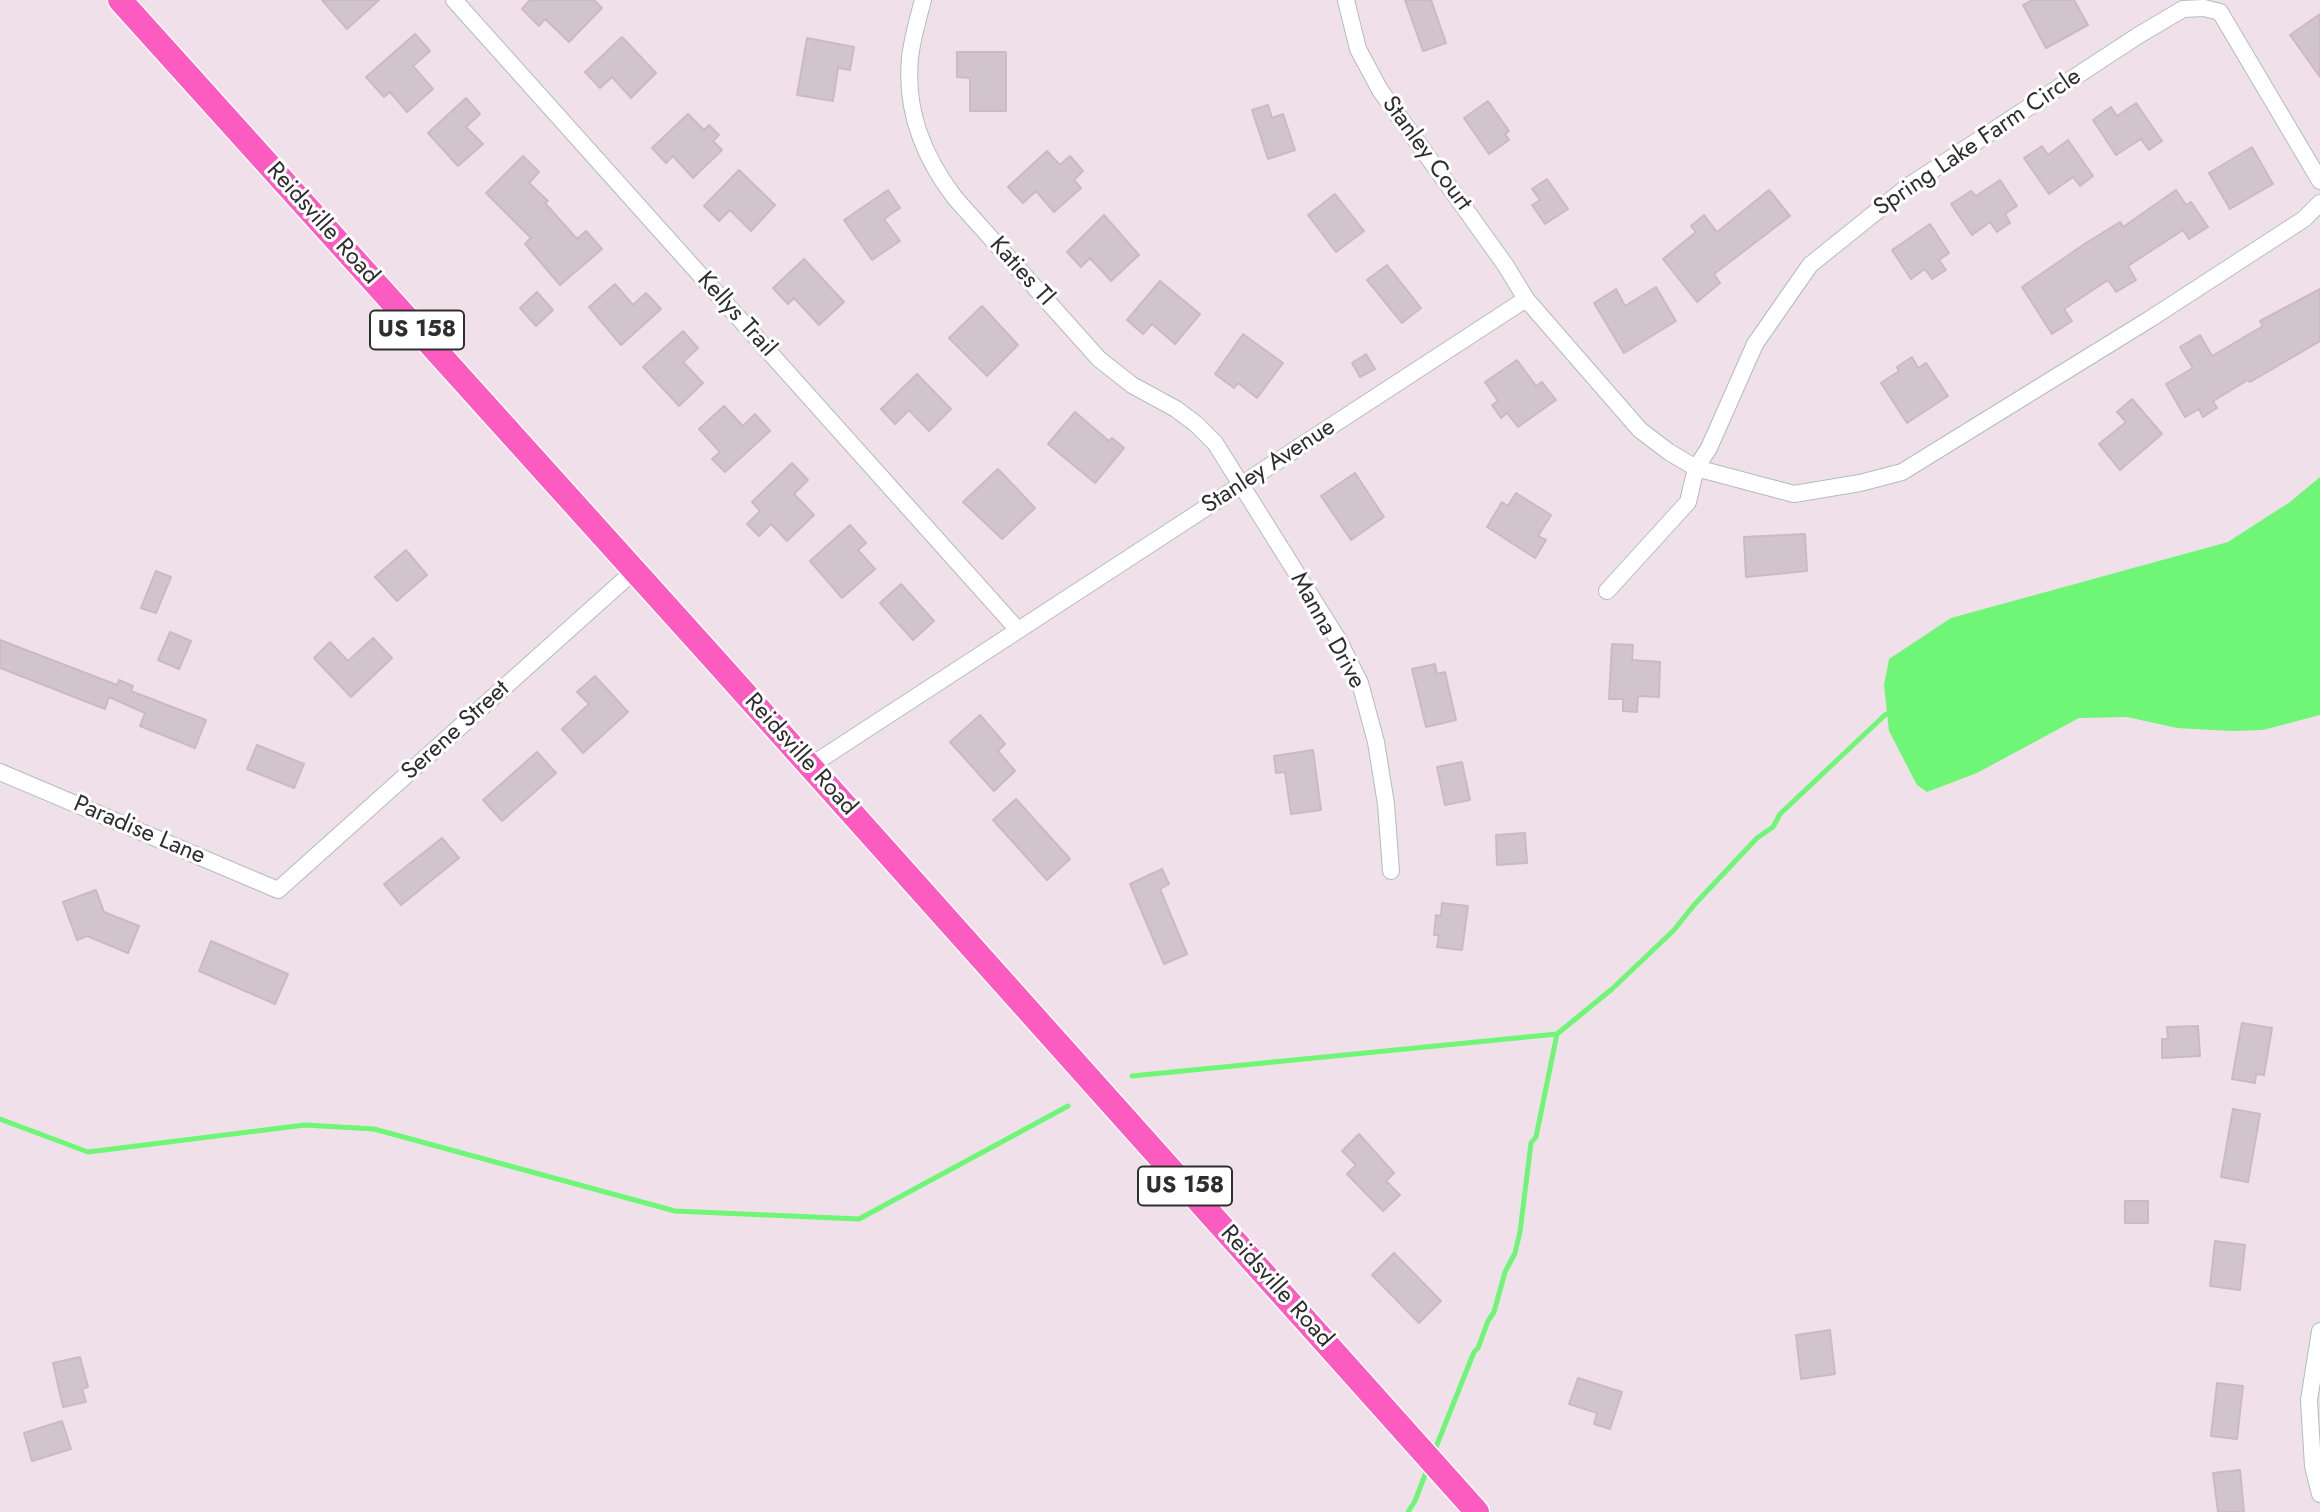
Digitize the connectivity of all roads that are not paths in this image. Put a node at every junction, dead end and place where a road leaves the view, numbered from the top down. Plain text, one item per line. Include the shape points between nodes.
1 (120, 0) edge
2 (454, 0) edge
3 (923, 0) edge
4 (1346, 0) edge
5 (2320, 181) edge
6 (2320, 203) edge
7 (1526, 299) junction
8 (1696, 468) junction
9 (1240, 486) junction
10 (634, 571) junction
11 (1607, 592) dead end
12 (1018, 630) junction
13 (810, 766) junction
14 (0, 772) edge
15 (1391, 871) dead end
16 (278, 890) joint
17 (2320, 1331) edge
18 (2320, 1494) edge
19 (1477, 1512) edge

1 - 10 highway, Reidsville Road / US 158
2 - 12 street, Kellys Trail
3 - 9 street, Katies Tl via 910,55 911,106 921,142 938,176 1099,359 1196,424 1215,443
4 - 7 street, Stanley Court via 1358,49 1380,90
5 - 8 street, Spring Lake Farm Circle via 2220,12 2183,9 1907,187 1810,265 1755,344
6 - 8 street via 2304,219 2138,326 1902,472 1794,494
7 - 8 street via 1640,430
7 - 9 street, Stanley Avenue
8 - 11 street via 1688,502
9 - 12 street, Stanley Avenue
9 - 15 street, Manna Drive via 1339,641 1360,683 1378,755
10 - 13 highway, Reidsville Road / US 158
10 - 16 street, Serene Street
12 - 13 street, Stanley Avenue
13 - 19 highway, Reidsville Road / US 158
14 - 16 street, Paradise Lane
17 - 18 street via 2309,1400 2313,1466

